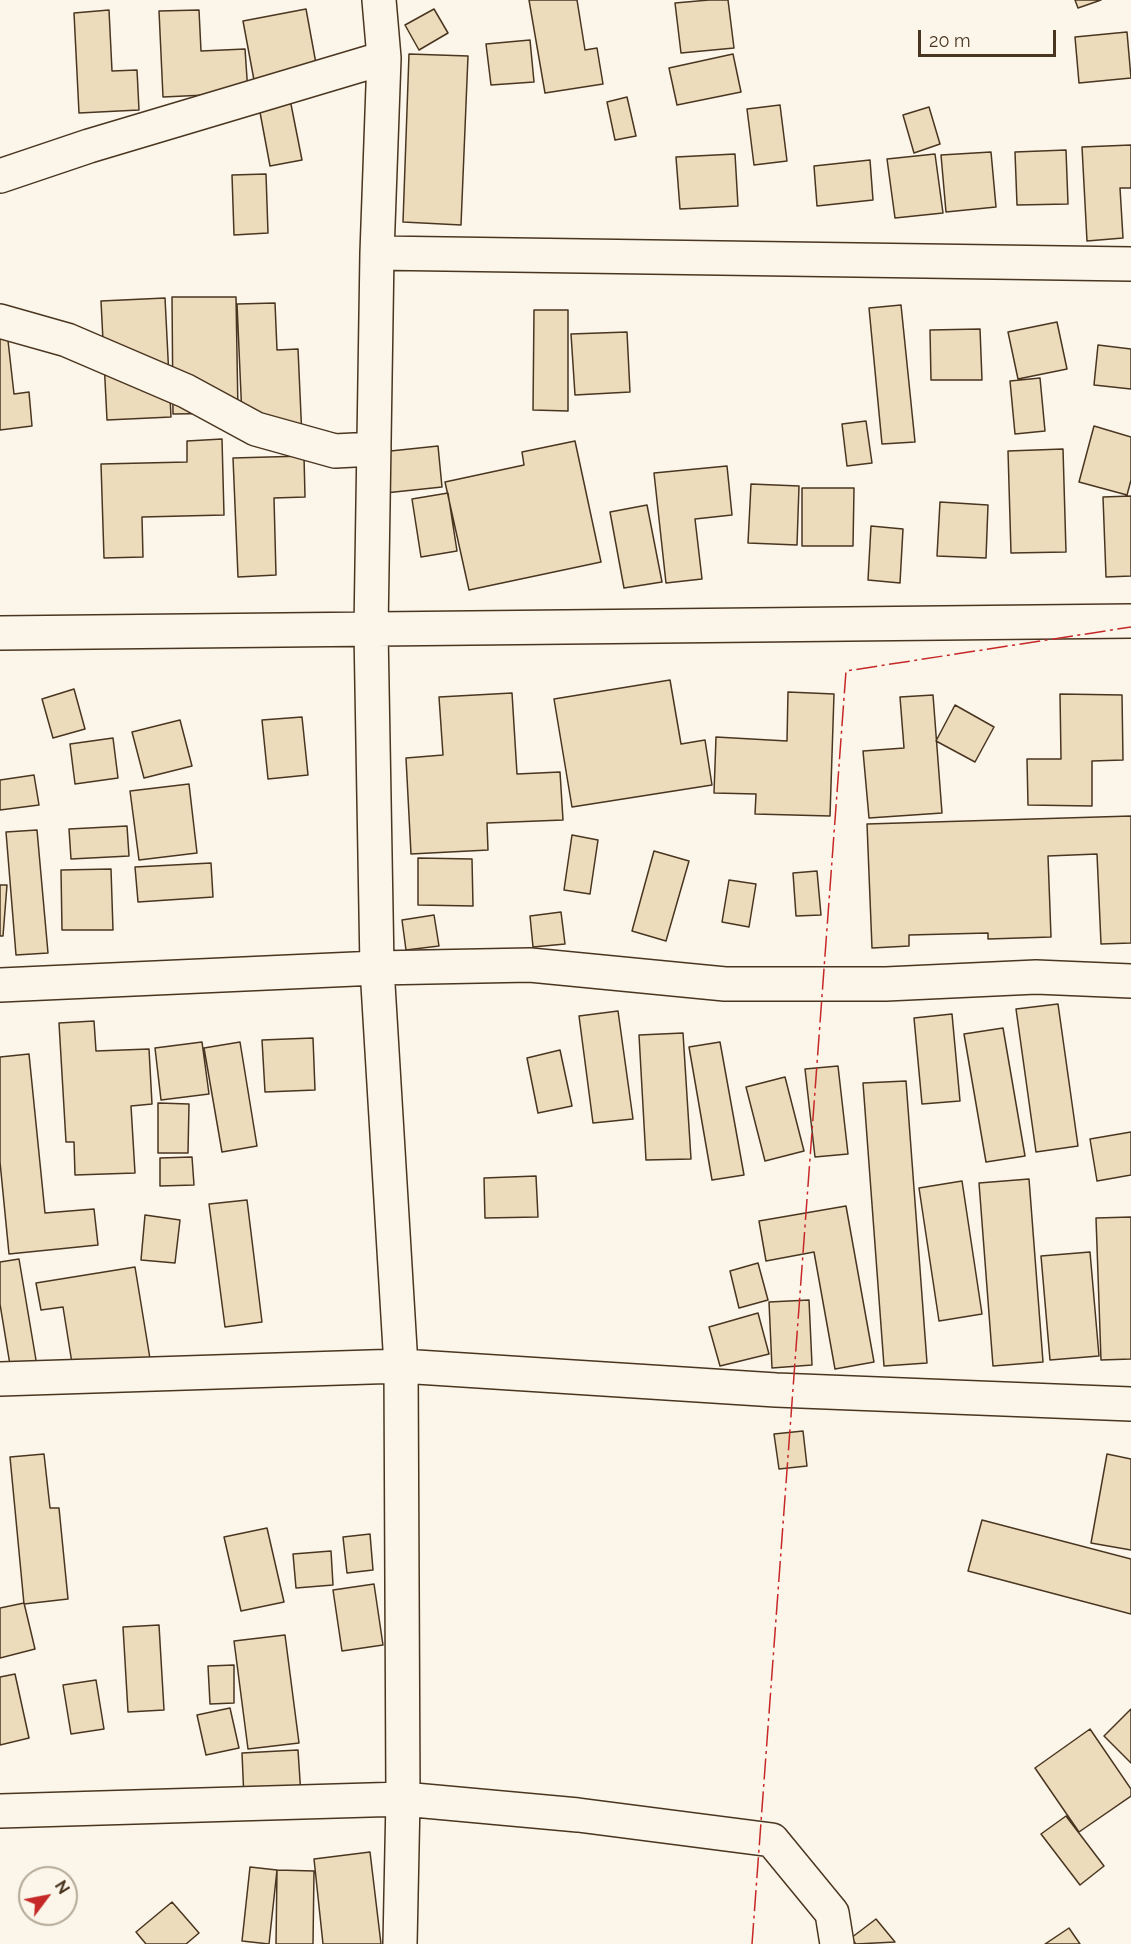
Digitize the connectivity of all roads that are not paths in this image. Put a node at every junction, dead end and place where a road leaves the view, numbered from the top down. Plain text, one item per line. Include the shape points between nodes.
1 (380, 0) edge
2 (384, 58) junction
3 (0, 176) edge
4 (377, 253) junction
5 (1131, 264) edge
6 (0, 321) edge
7 (374, 449) junction
8 (1131, 621) edge
9 (371, 630) junction
10 (0, 633) edge
11 (377, 968) junction
12 (1131, 981) edge
13 (0, 985) edge
14 (401, 1366) junction
15 (0, 1379) edge
16 (1131, 1404) edge
17 (403, 1799) junction
18 (0, 1811) edge
19 (400, 1944) edge
20 (837, 1944) edge

1 - 2 street
2 - 3 street
2 - 4 street
4 - 5 street
4 - 7 street
6 - 7 street via 67,340 186,392 256,429 335,451
7 - 9 street
8 - 9 street
9 - 10 street
9 - 11 street
11 - 12 street via 530,965 725,984 886,984 1036,977
11 - 13 street
11 - 14 street
14 - 15 street
14 - 16 street via 776,1390
14 - 17 street
17 - 18 street
17 - 19 street
17 - 20 street via 578,1815 772,1840 832,1913

